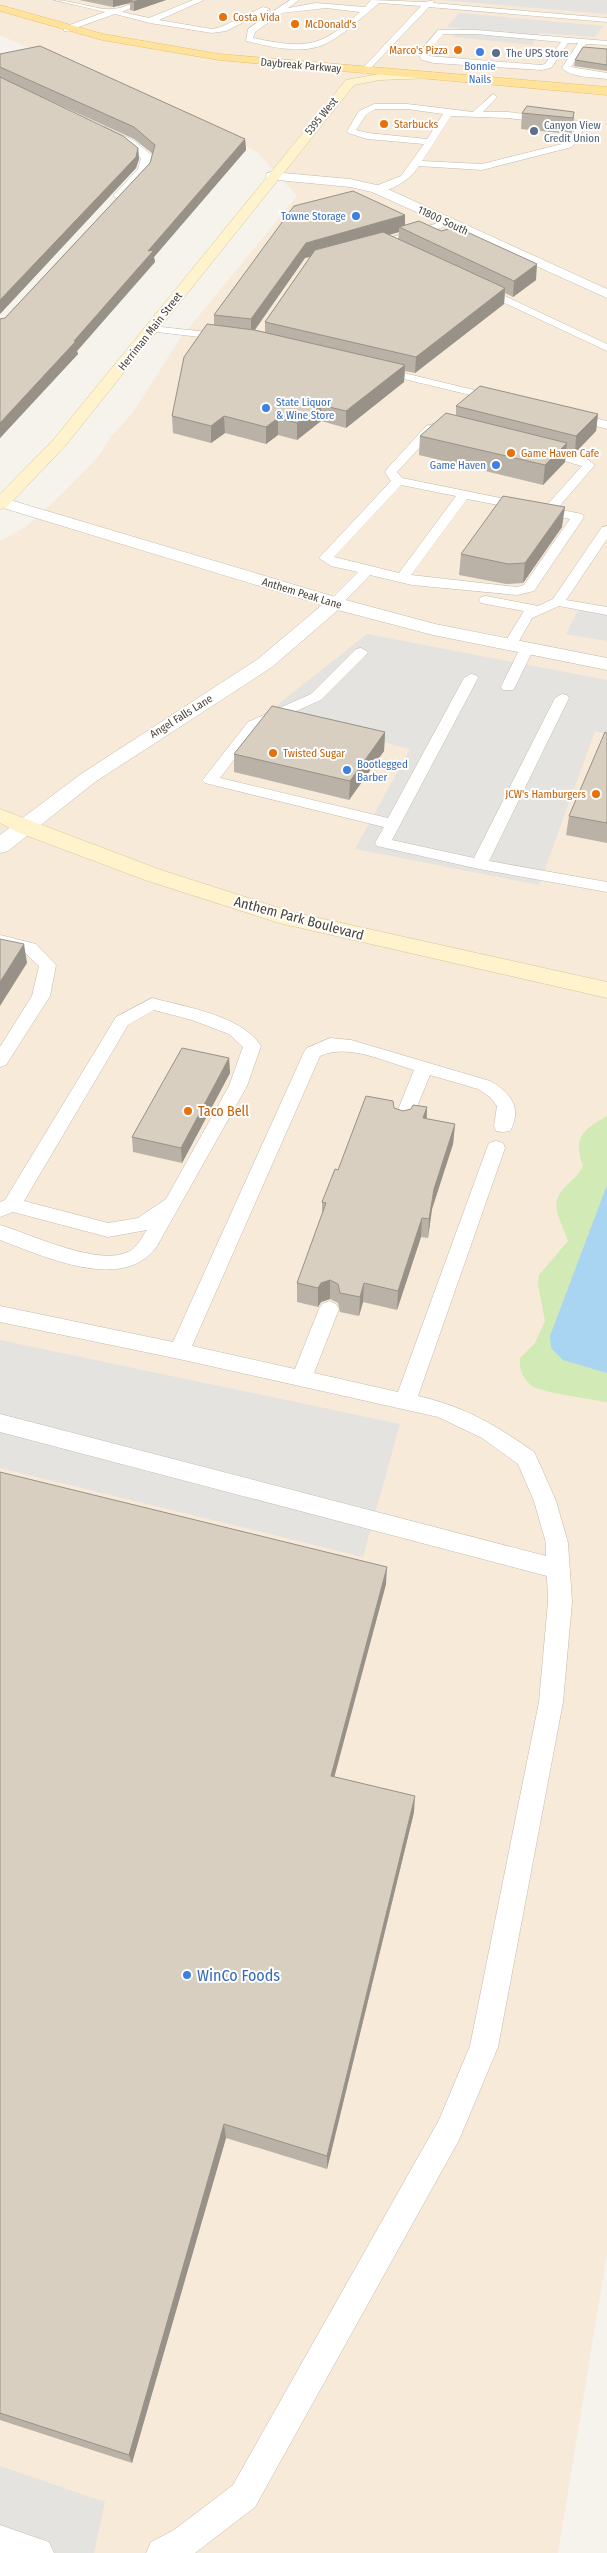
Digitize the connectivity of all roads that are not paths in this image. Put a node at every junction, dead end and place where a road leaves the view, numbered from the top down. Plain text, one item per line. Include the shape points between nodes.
1 (58, 0) edge
2 (144, 0) edge
3 (200, 0) edge
4 (376, 0) edge
5 (429, 2) edge
6 (296, 3) edge
7 (270, 6) dead end
8 (0, 8) edge
9 (367, 10) junction
10 (114, 12) junction
11 (150, 20) junction
12 (607, 20) edge
13 (67, 29) junction
14 (566, 40) junction
15 (584, 41) junction
16 (607, 43) edge
17 (95, 48) dead end
18 (124, 53) dead end
19 (177, 62) dead end
20 (217, 68) junction
21 (365, 71) junction
22 (284, 75) dead end
23 (430, 76) junction
24 (607, 76) edge
25 (331, 80) dead end
26 (350, 82) junction
27 (421, 89) dead end
28 (607, 91) edge
29 (475, 95) dead end
30 (498, 98) joint
31 (448, 113) junction
32 (475, 115) junction
33 (95, 126) edge
34 (430, 142) junction
35 (293, 150) joint
36 (416, 164) junction
37 (272, 176) junction
38 (376, 189) junction
39 (112, 205) edge
40 (448, 223) junction
41 (383, 241) junction
42 (355, 249) edge
43 (400, 250) edge
44 (470, 283) edge
45 (607, 294) edge
46 (152, 329) junction
47 (238, 339) edge
48 (607, 348) edge
49 (365, 367) edge
50 (513, 402) edge
51 (560, 414) edge
52 (607, 425) edge
53 (452, 428) edge
54 (526, 446) edge
55 (398, 481) junction
56 (464, 494) junction
57 (1, 503) edge
58 (548, 511) junction
59 (607, 530) edge
60 (367, 570) junction
61 (402, 578) junction
62 (558, 602) junction
63 (335, 603) junction
64 (540, 610) junction
65 (607, 611) edge
66 (518, 646) junction
67 (361, 652) dead end
68 (607, 664) edge
69 (471, 678) dead end
70 (508, 687) dead end
71 (562, 698) dead end
72 (0, 815) edge
73 (394, 824) junction
74 (25, 827) junction
75 (0, 846) edge
76 (478, 864) junction
77 (607, 887) edge
78 (0, 940) edge
79 (607, 990) edge
80 (0, 1061) edge
81 (424, 1067) junction
82 (402, 1122) edge
83 (502, 1126) dead end
84 (496, 1148) dead end
85 (173, 1204) junction
86 (6, 1208) edge
87 (0, 1232) edge
88 (329, 1309) dead end
89 (0, 1314) edge
90 (180, 1351) junction
91 (302, 1378) junction
92 (406, 1400) junction
93 (0, 1423) edge
94 (558, 1568) junction
95 (0, 2541) edge
96 (38, 2553) edge
97 (162, 2553) edge

1 - 10 lane
2 - 10 lane
3 - 11 lane
4 - 5 lane
4 - 9 lane
5 - 12 lane
5 - 21 lane
6 - 9 lane via 346,4
6 - 9 lane via 251,31 249,39 313,46 328,41
7 - 11 lane via 223,29 212,31
8 - 13 main road, Daybreak Parkway
10 - 11 lane
10 - 13 lane
13 - 21 main road, Daybreak Parkway via 219,57
14 - 14 lane via 548,66 541,68 434,60 422,54 441,32 468,31
14 - 15 lane
15 - 16 lane
15 - 24 lane via 566,68
17 - 18 main road
19 - 20 main road, Daybreak Parkway
20 - 21 main road via 240,66 337,74
20 - 22 main road, Daybreak Parkway
21 - 23 main road, Daybreak Parkway
23 - 26 street via 379,77
23 - 28 main road, Daybreak Parkway
25 - 26 main road, Daybreak Parkway
26 - 27 main road, Daybreak Parkway
26 - 35 street, 5395 West
29 - 30 main road
30 - 32 lane
31 - 32 lane
31 - 34 lane
31 - 34 lane via 374,107 365,112 351,131 367,136
32 - 36 lane via 507,115 580,124 578,135 569,145 482,167
33 - 39 street via 148,157 144,170
34 - 36 lane
35 - 37 street, Herriman Main Street
36 - 38 lane via 404,178
37 - 38 street, 11800 South via 350,183
37 - 46 street, Herriman Main Street
38 - 40 street, 11800 South
40 - 41 lane
40 - 45 street, 11800 South
41 - 42 lane
41 - 43 lane
44 - 48 lane
46 - 47 lane
46 - 57 street, Herriman Main Street via 60,442
49 - 50 lane
51 - 52 lane
53 - 55 lane via 430,429 390,472
54 - 58 lane via 589,465
55 - 56 lane
55 - 60 lane via 326,558
56 - 58 lane
56 - 61 lane
57 - 63 street, Anthem Peak Lane
58 - 61 lane via 578,518 529,588 517,591
59 - 62 lane
60 - 61 lane
60 - 63 lane
61 - 64 lane via 447,594
62 - 64 lane
62 - 65 lane
63 - 66 street, Anthem Peak Lane via 433,629
63 - 74 street, Angel Falls Lane via 265,663 104,767
64 - 66 lane via 527,615
66 - 68 street, Anthem Peak Lane
66 - 70 lane
67 - 73 lane via 316,696 253,725 210,780
69 - 73 lane
71 - 76 lane
72 - 74 street, Anthem Park Boulevard
73 - 76 lane via 383,843
74 - 75 street, Angel Falls Lane
74 - 79 street, Anthem Park Boulevard via 153,875 287,918
76 - 77 lane
78 - 80 lane via 30,948 48,964 41,996
81 - 82 lane
81 - 83 lane via 497,1092 508,1112
81 - 90 lane via 351,1046 330,1044 313,1052
84 - 92 lane
85 - 86 lane via 144,1224 108,1230
85 - 86 lane via 238,1086 252,1046 235,1030 152,1004 122,1020
85 - 87 lane via 140,1255 121,1263 79,1260
88 - 91 lane
89 - 90 lane
90 - 91 lane
91 - 92 lane
92 - 94 lane via 442,1410 490,1432 526,1458 545,1501 558,1543
93 - 94 lane
94 - 97 lane via 560,1602 551,1702 484,2047 449,2130 244,2496 185,2541
95 - 96 lane

